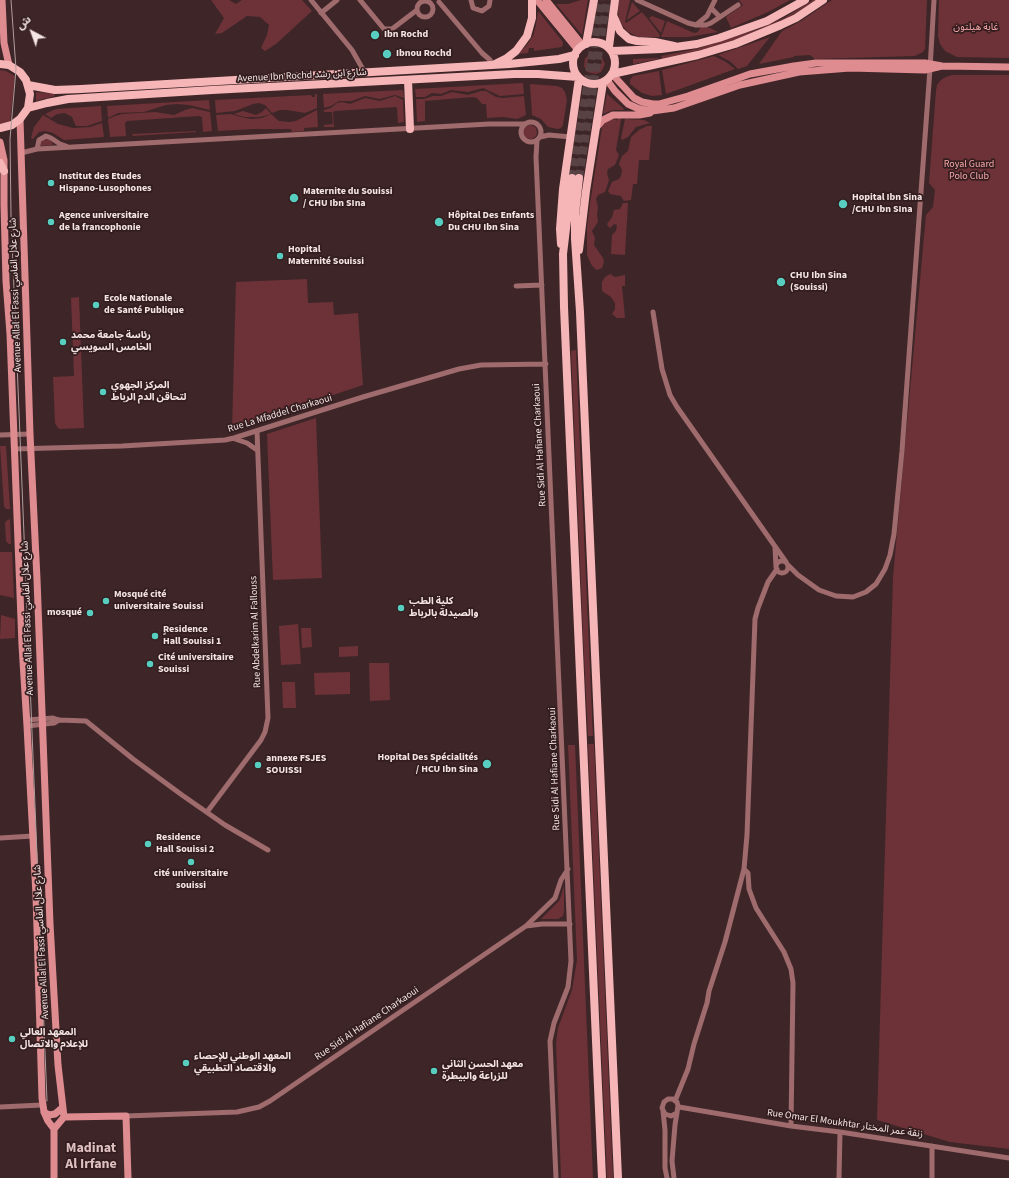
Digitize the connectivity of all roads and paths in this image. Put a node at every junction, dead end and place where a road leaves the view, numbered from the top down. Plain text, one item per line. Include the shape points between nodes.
1 (2, 0) edge
2 (311, 0) edge
3 (337, 0) edge
4 (361, 0) edge
5 (471, 0) edge
6 (490, 0) edge
7 (532, 0) edge
8 (537, 0) edge
9 (546, 0) edge
10 (594, 0) edge
11 (615, 0) edge
12 (637, 0) edge
13 (715, 0) edge
14 (805, 0) edge
15 (822, 0) edge
16 (934, 0) edge
17 (439, 2) dead end
18 (738, 5) dead end
19 (711, 8) junction
20 (417, 10) dead end
21 (321, 13) junction
22 (613, 14) junction
23 (720, 17) junction
24 (696, 25) junction
25 (677, 47) junction
26 (580, 49) junction
27 (610, 49) junction
28 (0, 64) edge
29 (9, 65) junction
30 (493, 65) junction
31 (930, 66) junction
32 (1009, 67) edge
33 (365, 73) junction
34 (578, 77) junction
35 (609, 78) junction
36 (408, 80) junction
37 (28, 85) junction
38 (28, 108) junction
39 (652, 112) junction
40 (20, 119) junction
41 (524, 124) junction
42 (508, 125) junction
43 (0, 128) edge
44 (596, 128) junction
45 (410, 129) junction
46 (540, 129) junction
47 (521, 134) junction
48 (552, 135) junction
49 (571, 137) junction
50 (538, 138) junction
51 (0, 142) edge
52 (528, 142) junction
53 (73, 147) junction
54 (37, 150) junction
55 (21, 154) junction
56 (536, 156) junction
57 (2, 167) edge
58 (563, 254) junction
59 (577, 257) junction
60 (542, 285) junction
61 (516, 286) dead end
62 (653, 312) dead end
63 (546, 364) junction
64 (257, 431) junction
65 (30, 434) junction
66 (0, 435) edge
67 (14, 435) junction
68 (234, 438) junction
69 (14, 448) junction
70 (31, 449) junction
71 (257, 450) junction
72 (775, 546) junction
73 (787, 563) junction
74 (777, 568) junction
75 (785, 572) junction
76 (798, 575) junction
77 (767, 587) junction
78 (42, 722) junction
79 (27, 723) junction
80 (207, 812) junction
81 (33, 836) junction
82 (0, 838) edge
83 (268, 850) dead end
84 (568, 869) junction
85 (744, 869) junction
86 (570, 924) junction
87 (526, 926) junction
88 (676, 1101) junction
89 (0, 1107) edge
90 (62, 1108) junction
91 (43, 1109) junction
92 (678, 1110) junction
93 (663, 1111) junction
94 (126, 1116) junction
95 (64, 1117) junction
96 (791, 1126) junction
97 (54, 1129) junction
98 (840, 1132) junction
99 (932, 1146) junction
100 (1009, 1158) edge
101 (54, 1178) edge
102 (128, 1178) edge
103 (556, 1178) edge
104 (602, 1178) edge
105 (618, 1178) edge
106 (667, 1178) edge
107 (674, 1178) edge
108 (839, 1178) edge
109 (932, 1178) edge

1 - 29 street via 4,43
2 - 21 street
3 - 21 street
4 - 20 street via 382,28 392,29
5 - 6 street via 473,8 479,11 487,8
7 - 30 main road via 531,24 524,41 511,55
8 - 26 street
9 - 26 street
10 - 26 main road
11 - 22 main road
12 - 24 street
13 - 19 street
14 - 25 main road via 768,21 739,32
15 - 35 main road via 796,18 735,44
16 - 31 street
17 - 30 street
18 - 23 street
19 - 23 street
19 - 24 street via 704,19
21 - 33 street via 352,50
22 - 25 main road via 620,31 629,39
22 - 27 main road
23 - 24 street via 706,25
25 - 27 main road via 645,50
26 - 27 main road via 596,42
26 - 30 main road, Avenue Ibn Rochd شارع ابن رشد via 537,61
26 - 34 main road via 573,64
27 - 35 main road via 616,62
28 - 29 main road
29 - 37 main road via 20,72
30 - 33 main road, Avenue Ibn Rochd شارع ابن رشد
31 - 32 street
31 - 35 street via 838,62 794,66 750,74 659,104 642,102 634,98
31 - 39 street via 799,72 740,85 674,108
31 - 76 street via 902,451 890,556 876,584 866,592 853,597 823,592
33 - 37 main road, Avenue Ibn Rochd شارع ابن رشد via 60,90
34 - 35 main road via 592,85
34 - 36 main road, Avenue Ibn Rochd شارع ابن رشد via 526,74
34 - 49 main road
35 - 39 street via 615,91 628,104
35 - 44 main road
36 - 38 main road, Avenue Ibn Rochd شارع ابن رشد via 68,99
36 - 45 main road
37 - 38 main road
38 - 40 main road
39 - 44 street via 639,115 613,114
40 - 43 main road via 12,125
40 - 55 street, Avenue Allal El Fassi شارع علال الفاسي
41 - 42 street
41 - 46 street via 534,122
41 - 47 street
42 - 45 street
42 - 47 street
44 - 59 main road
45 - 53 street
46 - 48 street
46 - 50 street
47 - 52 street
48 - 49 street
48 - 50 street
49 - 58 main road via 560,222
50 - 52 street
50 - 56 street, Rue Sidi Al Hafiane Charkaoui
51 - 57 street, Avenue Allal El Fassi شارع علال الفاسي via 3,151
52 - 56 street
53 - 54 street
53 - 54 street via 60,144 46,136 39,140
54 - 55 street
55 - 65 street, Avenue Allal El Fassi شارع علال الفاسي
56 - 60 street, Rue Sidi Al Hafiane Charkaoui
57 - 67 street, Avenue Allal El Fassi شارع علال الفاسي
58 - 59 main road via 576,178
58 - 104 main road
59 - 105 main road
60 - 61 street
60 - 63 street, Rue Sidi Al Hafiane Charkaoui
62 - 72 street via 663,376 670,395
63 - 64 street, Rue La Mfaddel Charkaoui via 481,365 459,369
63 - 84 street, Rue Sidi Al Hafiane Charkaoui
64 - 68 street, Rue La Mfaddel Charkaoui
64 - 71 street, Rue Abdelkarim Al Fallouss
65 - 67 street
65 - 70 street, Avenue Allal El Fassi شارع علال الفاسي
66 - 67 street
67 - 69 street, Avenue Allal El Fassi شارع علال الفاسي
68 - 70 street, Rue La Mfaddel Charkaoui via 216,441
68 - 71 street via 247,442
69 - 70 street, Rue La Mfaddel Charkaoui
69 - 79 street, Avenue Allal El Fassi شارع علال الفاسي
70 - 78 street, Avenue Allal El Fassi شارع علال الفاسي
71 - 80 street, Rue Abdelkarim Al Fallouss via 268,718 261,740
72 - 73 street
72 - 74 street
73 - 74 street via 780,561
73 - 75 street
73 - 76 street
74 - 75 street
74 - 77 street
75 - 76 street
75 - 77 street via 773,578
77 - 85 street via 758,608 754,631
78 - 79 street
78 - 80 street via 86,721 151,773
78 - 90 street, Avenue Allal El Fassi شارع علال الفاسي via 50,924
79 - 81 street, Avenue Allal El Fassi شارع علال الفاسي
80 - 83 street
81 - 82 street
81 - 91 street, Avenue Allal El Fassi شارع علال الفاسي
84 - 86 street
84 - 87 street, Rue Sidi Al Hafiane Charkaoui via 562,876 555,898
85 - 88 street via 718,968
85 - 96 street via 748,873 753,902 784,952 791,969
86 - 87 street
86 - 103 street via 570,979 550,1041
87 - 94 street, Rue Sidi Al Hafiane Charkaoui via 259,1107 237,1112
88 - 92 street
88 - 93 street via 665,1101 662,1105
89 - 91 street
90 - 91 street via 49,1115
90 - 95 street, Avenue Allal El Fassi شارع علال الفاسي
91 - 97 street, Avenue Allal El Fassi شارع علال الفاسي
92 - 93 street via 670,1116
92 - 96 street, Rue Omar El Moukhtar زنقة عمر المختار
92 - 107 street via 672,1161
93 - 106 street
94 - 95 street
94 - 102 street
95 - 97 street
96 - 98 street, Rue Omar El Moukhtar زنقة عمر المختار
97 - 101 street
98 - 99 street, Rue Omar El Moukhtar زنقة عمر المختار
98 - 108 street
99 - 100 street, Rue Omar El Moukhtar زنقة عمر المختار
99 - 109 street

